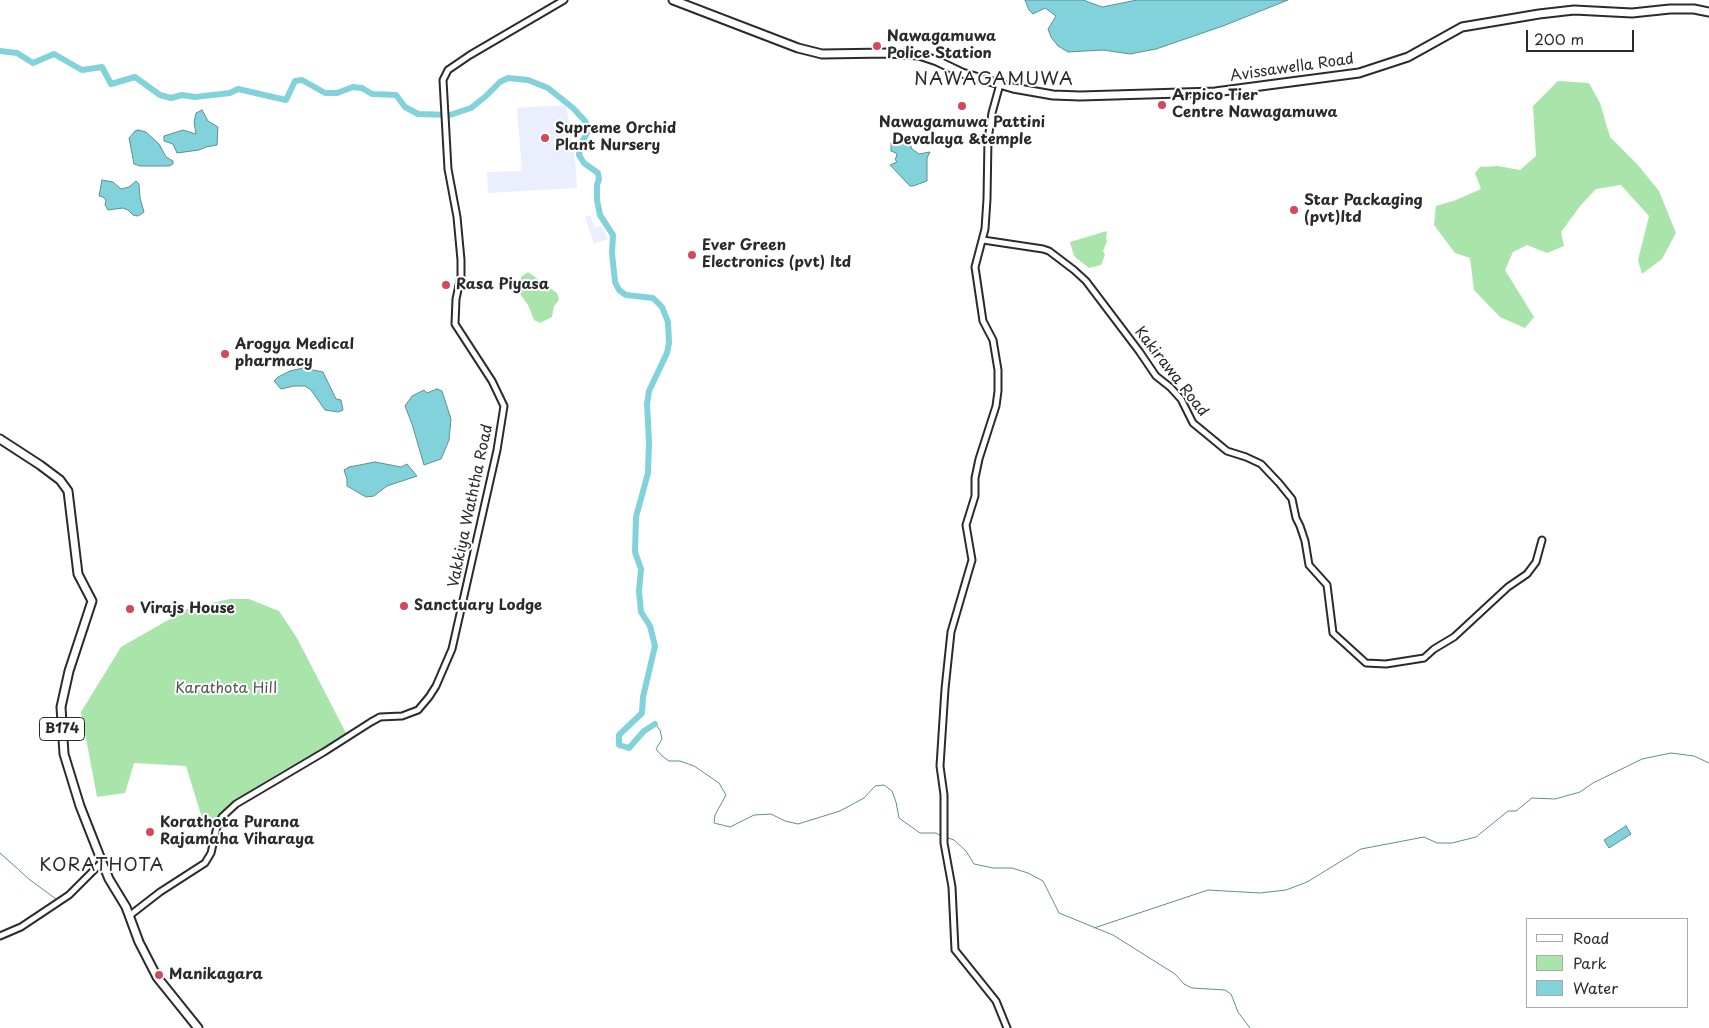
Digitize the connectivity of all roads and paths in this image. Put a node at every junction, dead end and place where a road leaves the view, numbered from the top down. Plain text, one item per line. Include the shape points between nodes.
1 (564, 0) edge
2 (673, 0) edge
3 (1709, 12) edge
4 (1000, 84) junction
5 (983, 240) junction
6 (0, 439) edge
7 (1542, 540) dead end
8 (102, 862) junction
9 (129, 916) junction
10 (0, 936) edge
11 (198, 1028) edge
12 (1007, 1028) edge

1 - 9 street, Vakkiya Waththa Road via 470,55 448,70 443,80 448,169 461,260 455,324 492,380 504,406 452,649 436,686 418,710 402,716 380,717 236,804 217,826 205,863
2 - 4 main road, Avissawella Road via 798,48 832,55 920,55 962,73
3 - 4 main road, Avissawella Road via 1694,9 1632,13 1574,10 1462,26 1408,57 1359,73 1239,90 1080,96 1031,92
4 - 5 street via 988,139
5 - 7 street, Kakirawa Road via 1043,248 1074,270 1086,281 1156,376 1181,399 1193,423 1228,451 1261,464 1279,483 1292,499 1309,565 1327,584 1333,633 1366,664 1424,658 1454,637 1508,587 1527,574 1536,562
5 - 12 street via 975,274 982,321 993,340 998,391 966,525 972,560 951,632 941,749 944,843 952,887 955,950 996,1001
6 - 8 main road, B174 via 40,465 68,490 78,574 92,601 61,707 62,742 80,806
8 - 9 main road, B174
8 - 10 street via 69,895 21,927
9 - 11 main road, B174 via 157,977

